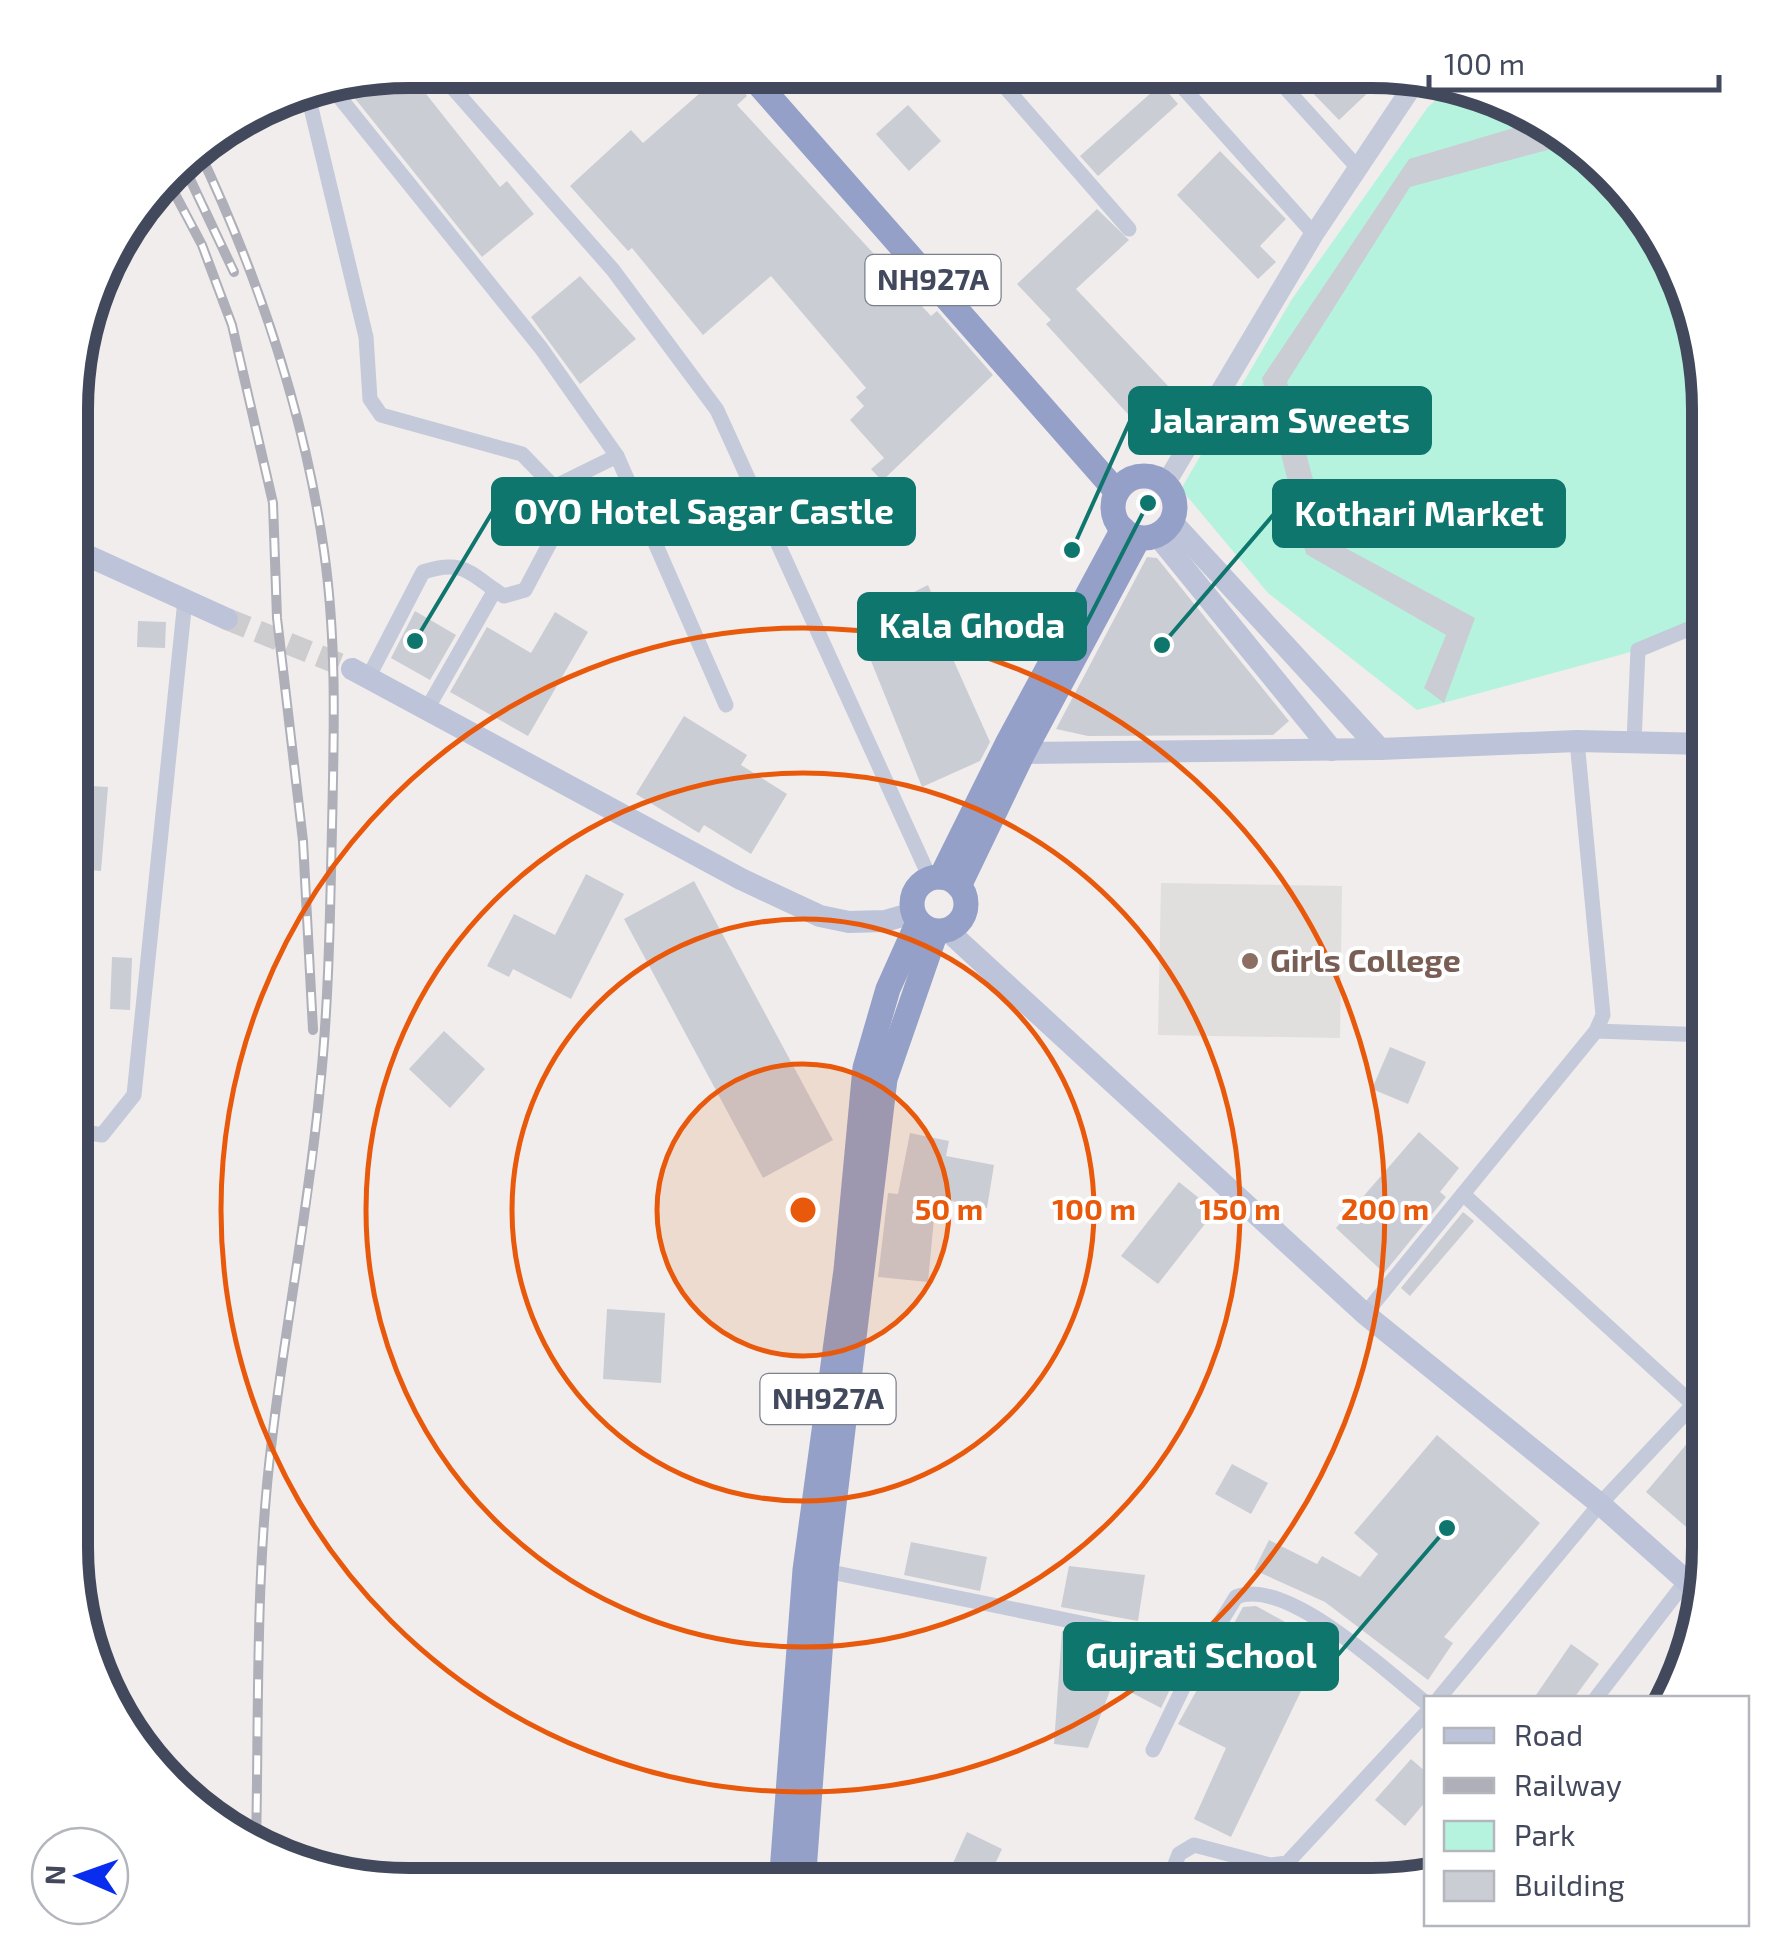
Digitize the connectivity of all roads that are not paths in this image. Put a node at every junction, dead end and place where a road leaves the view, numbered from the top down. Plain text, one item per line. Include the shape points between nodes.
1 (453, 88) edge
2 (762, 88) edge
3 (781, 88) edge
4 (1006, 88) edge
5 (1183, 88) edge
6 (1286, 88) edge
7 (1410, 90) edge
8 (338, 96) edge
9 (310, 104) edge
10 (1358, 168) junction
11 (1130, 228) dead end
12 (1314, 234) junction
13 (617, 456) junction
14 (1166, 483) junction
15 (1122, 486) junction
16 (554, 487) junction
17 (1148, 531) junction
18 (88, 556) edge
19 (495, 590) junction
20 (185, 600) junction
21 (227, 619) tunnel mouth
22 (1691, 628) edge
23 (360, 673) joint
24 (726, 705) dead end
25 (427, 709) junction
26 (1576, 741) junction
27 (1634, 742) junction
28 (1691, 744) edge
29 (1380, 749) junction
30 (1332, 750) junction
31 (1024, 753) junction
32 (944, 881) junction
33 (928, 924) junction
34 (1596, 1030) junction
35 (1691, 1034) edge
36 (88, 1133) edge
37 (1463, 1194) junction
38 (1365, 1314) junction
39 (1691, 1403) edge
40 (1691, 1407) edge
41 (1600, 1504) junction
42 (826, 1571) junction
43 (1689, 1583) edge
44 (1687, 1596) edge
45 (1194, 1665) junction
46 (1441, 1696) edge
47 (1598, 1696) edge
48 (1424, 1700) edge
49 (1424, 1715) edge
50 (1153, 1750) dead end
51 (783, 1868) edge
52 (804, 1868) edge
53 (1174, 1868) edge

1 - 32 street via 613,270 717,410
2 - 15 highway, NH927A
3 - 15 highway, NH927A
4 - 11 street
5 - 12 street
6 - 10 street
7 - 10 street
8 - 13 street via 541,348
9 - 16 street via 366,336 370,399 382,416 522,454
10 - 12 street
12 - 14 street
13 - 16 street
13 - 24 street
14 - 15 highway via 1144,476
14 - 17 highway via 1176,506
15 - 17 highway via 1113,508
16 - 19 street via 562,520 536,572 525,590 504,596
17 - 29 main road
17 - 30 main road
17 - 31 highway, NH927A
17 - 32 highway, NH927A via 1006,744
18 - 20 main road
19 - 23 street via 450,563 424,572
19 - 25 street
20 - 21 main road
20 - 36 street via 134,1095 102,1135
22 - 27 street via 1638,650
23 - 25 main road
25 - 33 main road via 820,916
26 - 27 main road
26 - 29 main road
26 - 34 street via 1602,1015
27 - 28 main road
29 - 30 main road
30 - 31 main road
31 - 32 highway, NH927A
32 - 33 highway, NH927A via 914,892
32 - 33 highway, NH927A via 966,907 963,917
33 - 38 main road
33 - 42 highway, NH927A via 885,1079
33 - 51 highway, NH927A via 888,988 865,1068 846,1270 805,1570
34 - 35 street
34 - 37 street
37 - 38 street
37 - 39 street
38 - 41 main road
40 - 41 street
41 - 43 main road
41 - 46 street
42 - 45 street via 1125,1632
42 - 52 highway, NH927A
44 - 47 street
45 - 48 street via 1236,1597 1261,1592 1327,1625
45 - 50 street
49 - 53 street via 1287,1863 1270,1865 1194,1845

